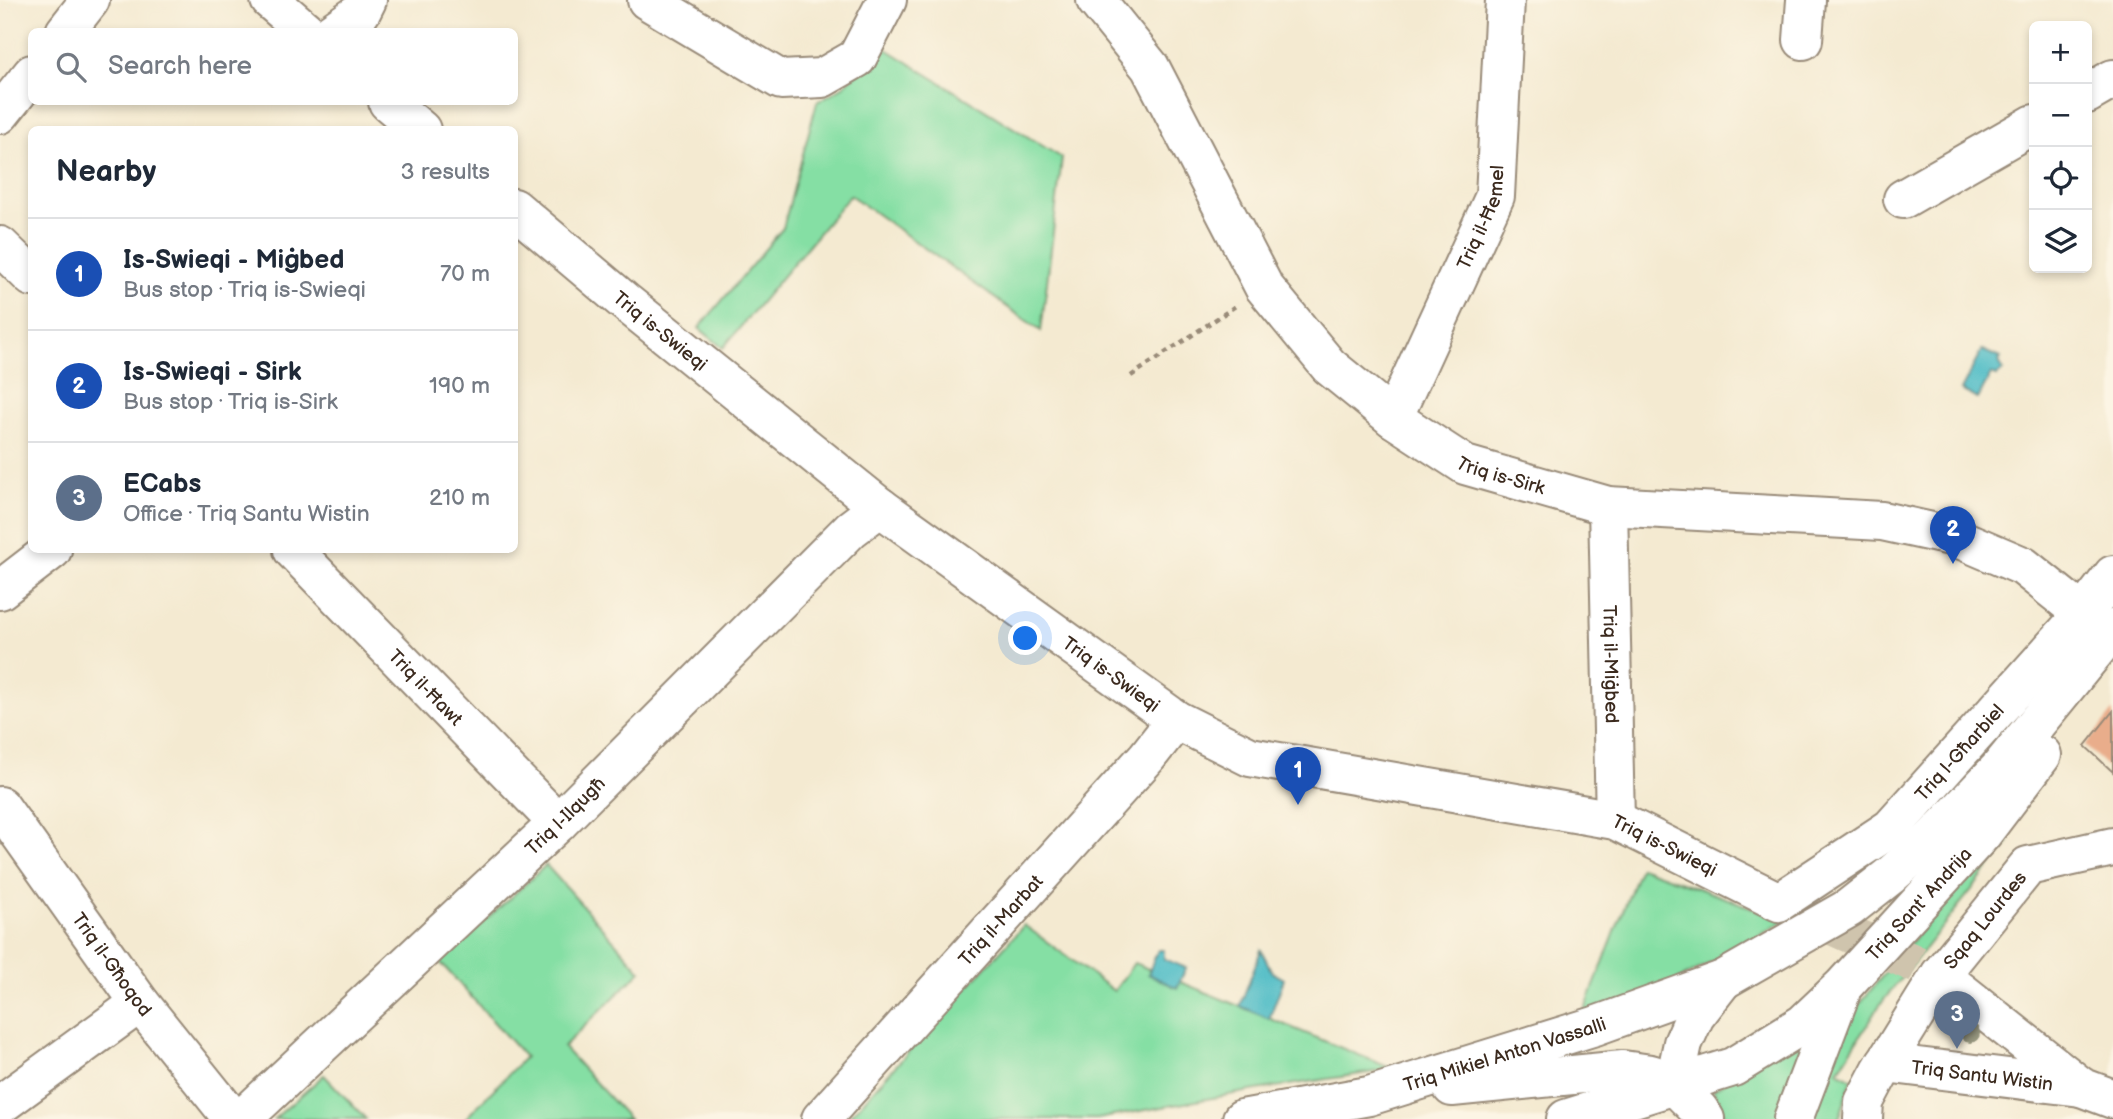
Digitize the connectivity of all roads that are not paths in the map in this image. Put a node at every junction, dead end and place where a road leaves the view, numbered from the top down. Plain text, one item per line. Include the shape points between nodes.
1 (90, 0) edge
2 (270, 0) edge
3 (367, 0) edge
4 (647, 0) edge
5 (887, 0) edge
6 (1096, 0) edge
7 (1505, 0) edge
8 (1805, 0) edge
9 (68, 28) edge
10 (302, 28) edge
11 (338, 28) edge
12 (1803, 40) dead end
13 (28, 79) edge
14 (2113, 79) edge
15 (2092, 91) edge
16 (0, 114) edge
17 (2029, 127) edge
18 (1903, 199) dead end
19 (518, 211) edge
20 (0, 246) edge
21 (28, 273) edge
22 (1393, 418) junction
23 (1608, 506) junction
24 (880, 507) junction
25 (48, 553) edge
26 (296, 553) edge
27 (2113, 575) edge
28 (0, 590) edge
29 (2104, 635) edge
30 (1176, 720) junction
31 (0, 806) edge
32 (1615, 820) junction
33 (558, 822) junction
34 (2113, 846) edge
35 (1779, 902) joint
36 (1940, 975) junction
37 (1723, 980) junction
38 (1843, 986) junction
39 (140, 1003) junction
40 (1885, 1063) junction
41 (2097, 1093) edge
42 (1369, 1096) junction
43 (1674, 1102) edge
44 (0, 1105) edge
45 (233, 1119) edge
46 (242, 1119) edge
47 (821, 1119) edge
48 (1242, 1119) edge
49 (1566, 1119) edge
50 (1705, 1119) edge
51 (1793, 1119) edge
52 (1863, 1119) edge

1 - 9 main road
2 - 10 main road
3 - 11 main road via 361,12
4 - 5 main road via 780,80 821,78 857,58
6 - 22 main road, Triq is-Sirk via 1150,67 1264,287 1329,366
7 - 22 main road, Triq il-Ħemel via 1495,196
8 - 12 main road
13 - 16 main road
14 - 15 main road
17 - 18 main road
19 - 24 main road, Triq is-Swieqi
20 - 21 main road
22 - 23 main road, Triq is-Sirk via 1465,465
23 - 29 main road, Triq is-Sirk via 1882,520 1955,537 2022,566
23 - 32 main road, Triq il-Miġbed
24 - 30 main road, Triq is-Swieqi
24 - 33 main road, Triq l-Ilqugħ via 851,529
25 - 28 main road
26 - 33 main road, Triq il-Ħawt
27 - 29 main road, Triq l-Għarbiel
29 - 35 main road, Triq l-Għarbiel via 1891,828
29 - 37 main road, Triq Sant' Andrija via 1999,769 1931,839 1849,908
29 - 38 main road, Triq Sant' Andrija via 1982,834
30 - 32 main road, Triq is-Swieqi via 1250,757
30 - 47 main road, Triq il-Marbat via 1138,768
31 - 39 main road, Triq il-Għoqod
32 - 35 main road, Triq is-Swieqi
33 - 46 main road, Triq l-Ilqugħ
34 - 36 main road, Sqaq Lourdes via 2028,866
36 - 40 main road, Sqaq Lourdes
36 - 41 main road, Triq Santu Wistin
37 - 42 main road, Triq Mikiel Anton Vassalli via 1595,1026
37 - 43 main road via 1683,1043
38 - 43 main road, Triq Sant' Andrija via 1802,1024
38 - 51 main road
39 - 44 main road
39 - 45 main road, Triq il-Għoqod
40 - 41 main road, Triq Santu Wistin
40 - 52 main road, Sqaq Lourdes via 1864,1102
42 - 43 main road via 1623,1070 1651,1074
42 - 48 main road, Triq Mikiel Anton Vassalli
43 - 49 main road
43 - 50 main road via 1699,1110

